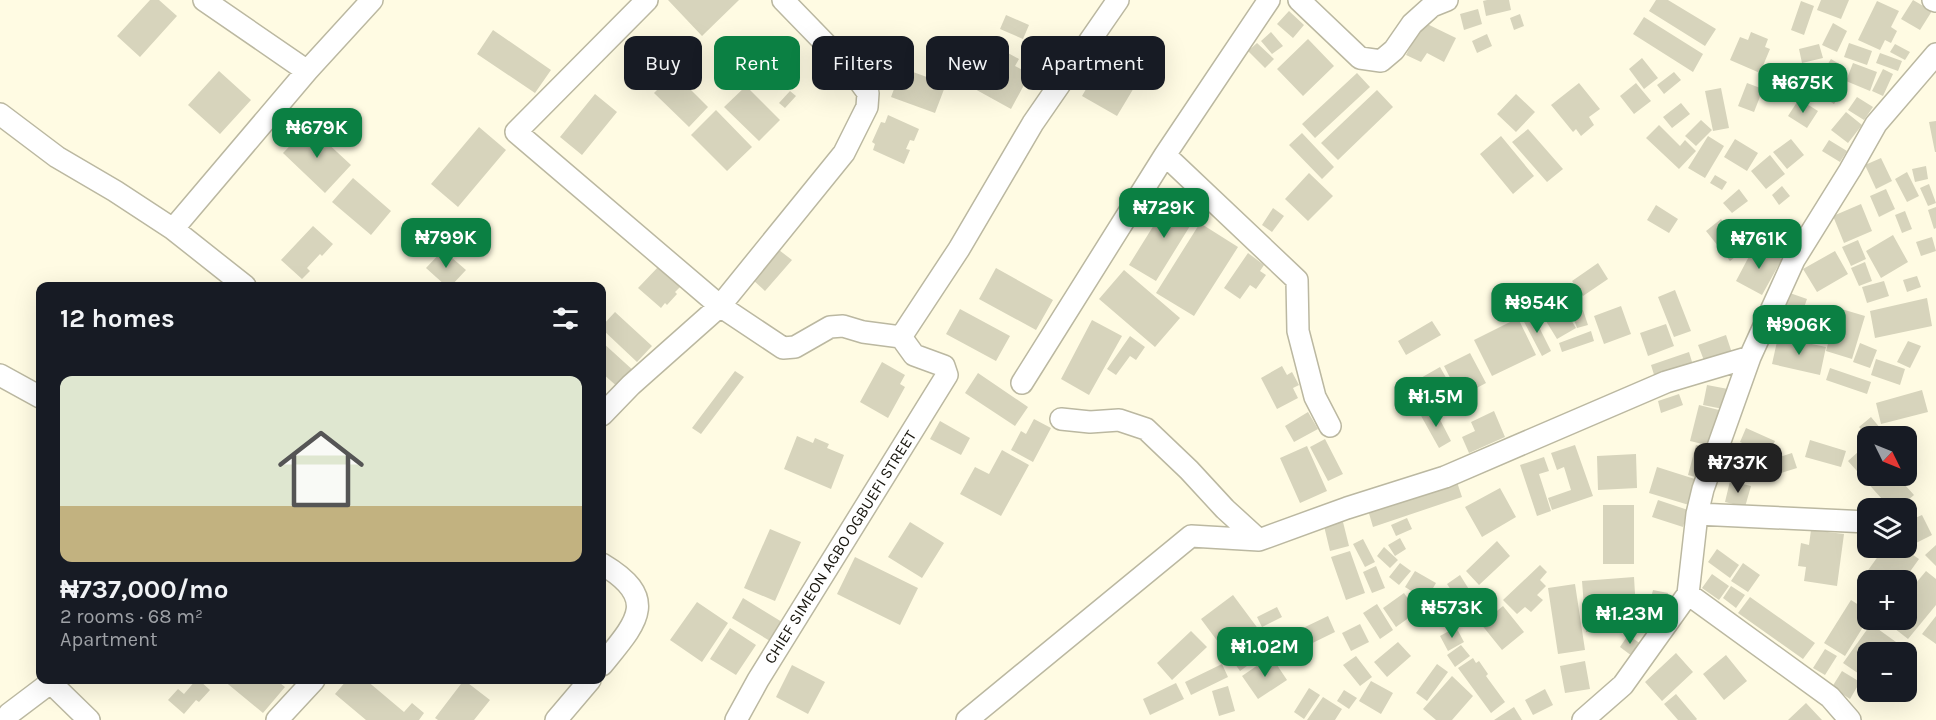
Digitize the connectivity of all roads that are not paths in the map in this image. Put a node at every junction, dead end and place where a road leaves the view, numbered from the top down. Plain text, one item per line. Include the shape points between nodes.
1 (204, 0) edge
2 (372, 0) edge
3 (647, 0) edge
4 (783, 0) edge
5 (1118, 0) edge
6 (1269, 0) edge
7 (1299, 0) edge
8 (1447, 0) edge
9 (1936, 54) edge
10 (306, 71) junction
11 (0, 114) edge
12 (1165, 155) junction
13 (172, 229) junction
14 (241, 282) edge
15 (720, 306) junction
16 (901, 337) junction
17 (1750, 357) junction
18 (0, 375) edge
19 (1022, 383) dead end
20 (36, 395) edge
21 (606, 412) edge
22 (1061, 418) dead end
23 (1329, 426) dead end
24 (1697, 514) junction
25 (1857, 521) edge
26 (1259, 540) junction
27 (606, 566) edge
28 (1688, 594) junction
29 (606, 660) edge
30 (48, 684) edge
31 (55, 684) edge
32 (310, 684) edge
33 (587, 684) edge
34 (5, 720) edge
35 (89, 720) edge
36 (277, 720) edge
37 (556, 720) edge
38 (736, 720) edge
39 (967, 720) edge
40 (1583, 720) edge
41 (1850, 720) edge

1 - 10 street
2 - 10 street
3 - 15 street via 516,132
4 - 15 street via 852,70 868,93 867,107 844,153
5 - 16 street via 1033,123 959,249
6 - 12 street
7 - 8 street via 1360,58 1381,61 1395,50 1412,24 1432,6
9 - 17 street via 1876,124 1794,260
10 - 13 street
11 - 13 street via 57,157
12 - 19 street
12 - 23 street via 1297,280 1298,331 1316,397
13 - 14 street
15 - 16 street via 783,348 795,347 830,327
15 - 21 street
16 - 38 street, CHIEF SIMEON AGBO OGBUEFI STREET via 914,355 944,366 947,375
17 - 24 street
17 - 26 street via 1666,382 1445,477
18 - 20 street
22 - 26 street via 1119,420 1146,429
24 - 25 street
24 - 28 street
26 - 39 street via 1191,536
27 - 29 street via 632,587 638,599 636,618
28 - 40 street via 1623,685
28 - 41 street via 1830,697
30 - 34 street
31 - 35 street
32 - 36 street
33 - 37 street

